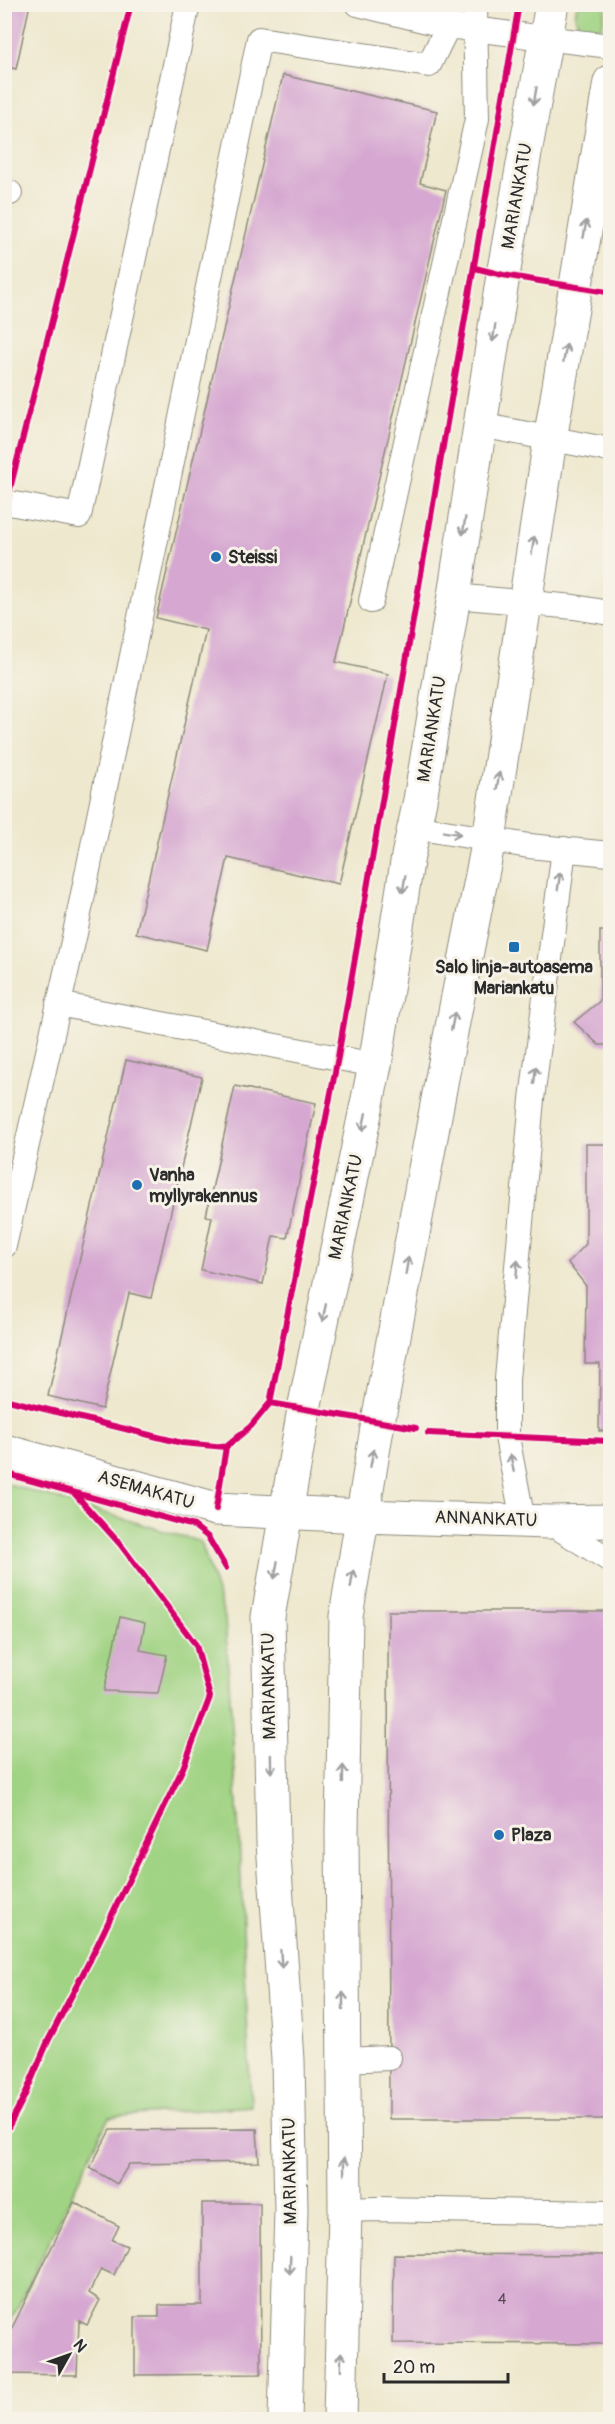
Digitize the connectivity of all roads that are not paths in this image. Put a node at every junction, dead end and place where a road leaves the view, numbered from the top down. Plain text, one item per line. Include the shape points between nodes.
1 (188, 4) edge
2 (358, 4) edge
3 (475, 4) edge
4 (552, 4) edge
5 (448, 26) junction
6 (476, 30) junction
7 (545, 38) junction
8 (610, 46) edge
9 (610, 82) edge
10 (480, 425) junction
11 (550, 440) junction
12 (610, 450) edge
13 (4, 502) edge
14 (454, 596) junction
15 (371, 601) dead end
16 (524, 603) junction
17 (610, 613) edge
18 (414, 827) junction
19 (489, 839) junction
20 (564, 849) junction
21 (610, 854) edge
22 (58, 1004) junction
23 (375, 1065) junction
24 (4, 1246) edge
25 (4, 1451) edge
26 (286, 1513) junction
27 (362, 1516) junction
28 (536, 1521) junction
29 (610, 1521) edge
30 (610, 1560) edge
31 (388, 2058) dead end
32 (343, 2060) junction
33 (345, 2210) junction
34 (610, 2213) edge
35 (285, 2420) edge
36 (340, 2420) edge

1 - 13 lane via 79,516
2 - 5 lane
3 - 6 lane
4 - 7 main road, MARIANKATU
5 - 6 lane
5 - 22 lane via 429,65 259,39
6 - 7 lane
6 - 15 lane via 477,119
7 - 8 lane
7 -> 10 main road, MARIANKATU
11 -> 9 main road
10 - 11 lane
10 -> 14 main road, MARIANKATU
11 - 12 lane
16 -> 11 main road
14 - 16 lane
14 - 18 main road, MARIANKATU
16 - 17 lane
19 -> 16 main road
18 -> 19 lane
18 -> 23 main road, MARIANKATU
19 - 20 lane
27 -> 19 main road
20 - 21 lane
28 -> 20 lane via 507,1437 507,1379 532,1099
22 - 23 lane
22 - 24 lane
23 -> 26 main road, MARIANKATU
25 - 26 main road, ASEMAKATU via 216,1509
26 - 27 main road, ASEMAKATU
26 -> 35 main road, MARIANKATU via 268,1617 273,1842 289,2083 291,2210
27 - 28 main road, ANNANKATU
32 -> 27 main road via 346,1616
28 - 29 main road, ANNANKATU
28 - 30 lane
31 - 32 lane
33 -> 32 main road
33 - 34 lane
36 -> 33 main road

